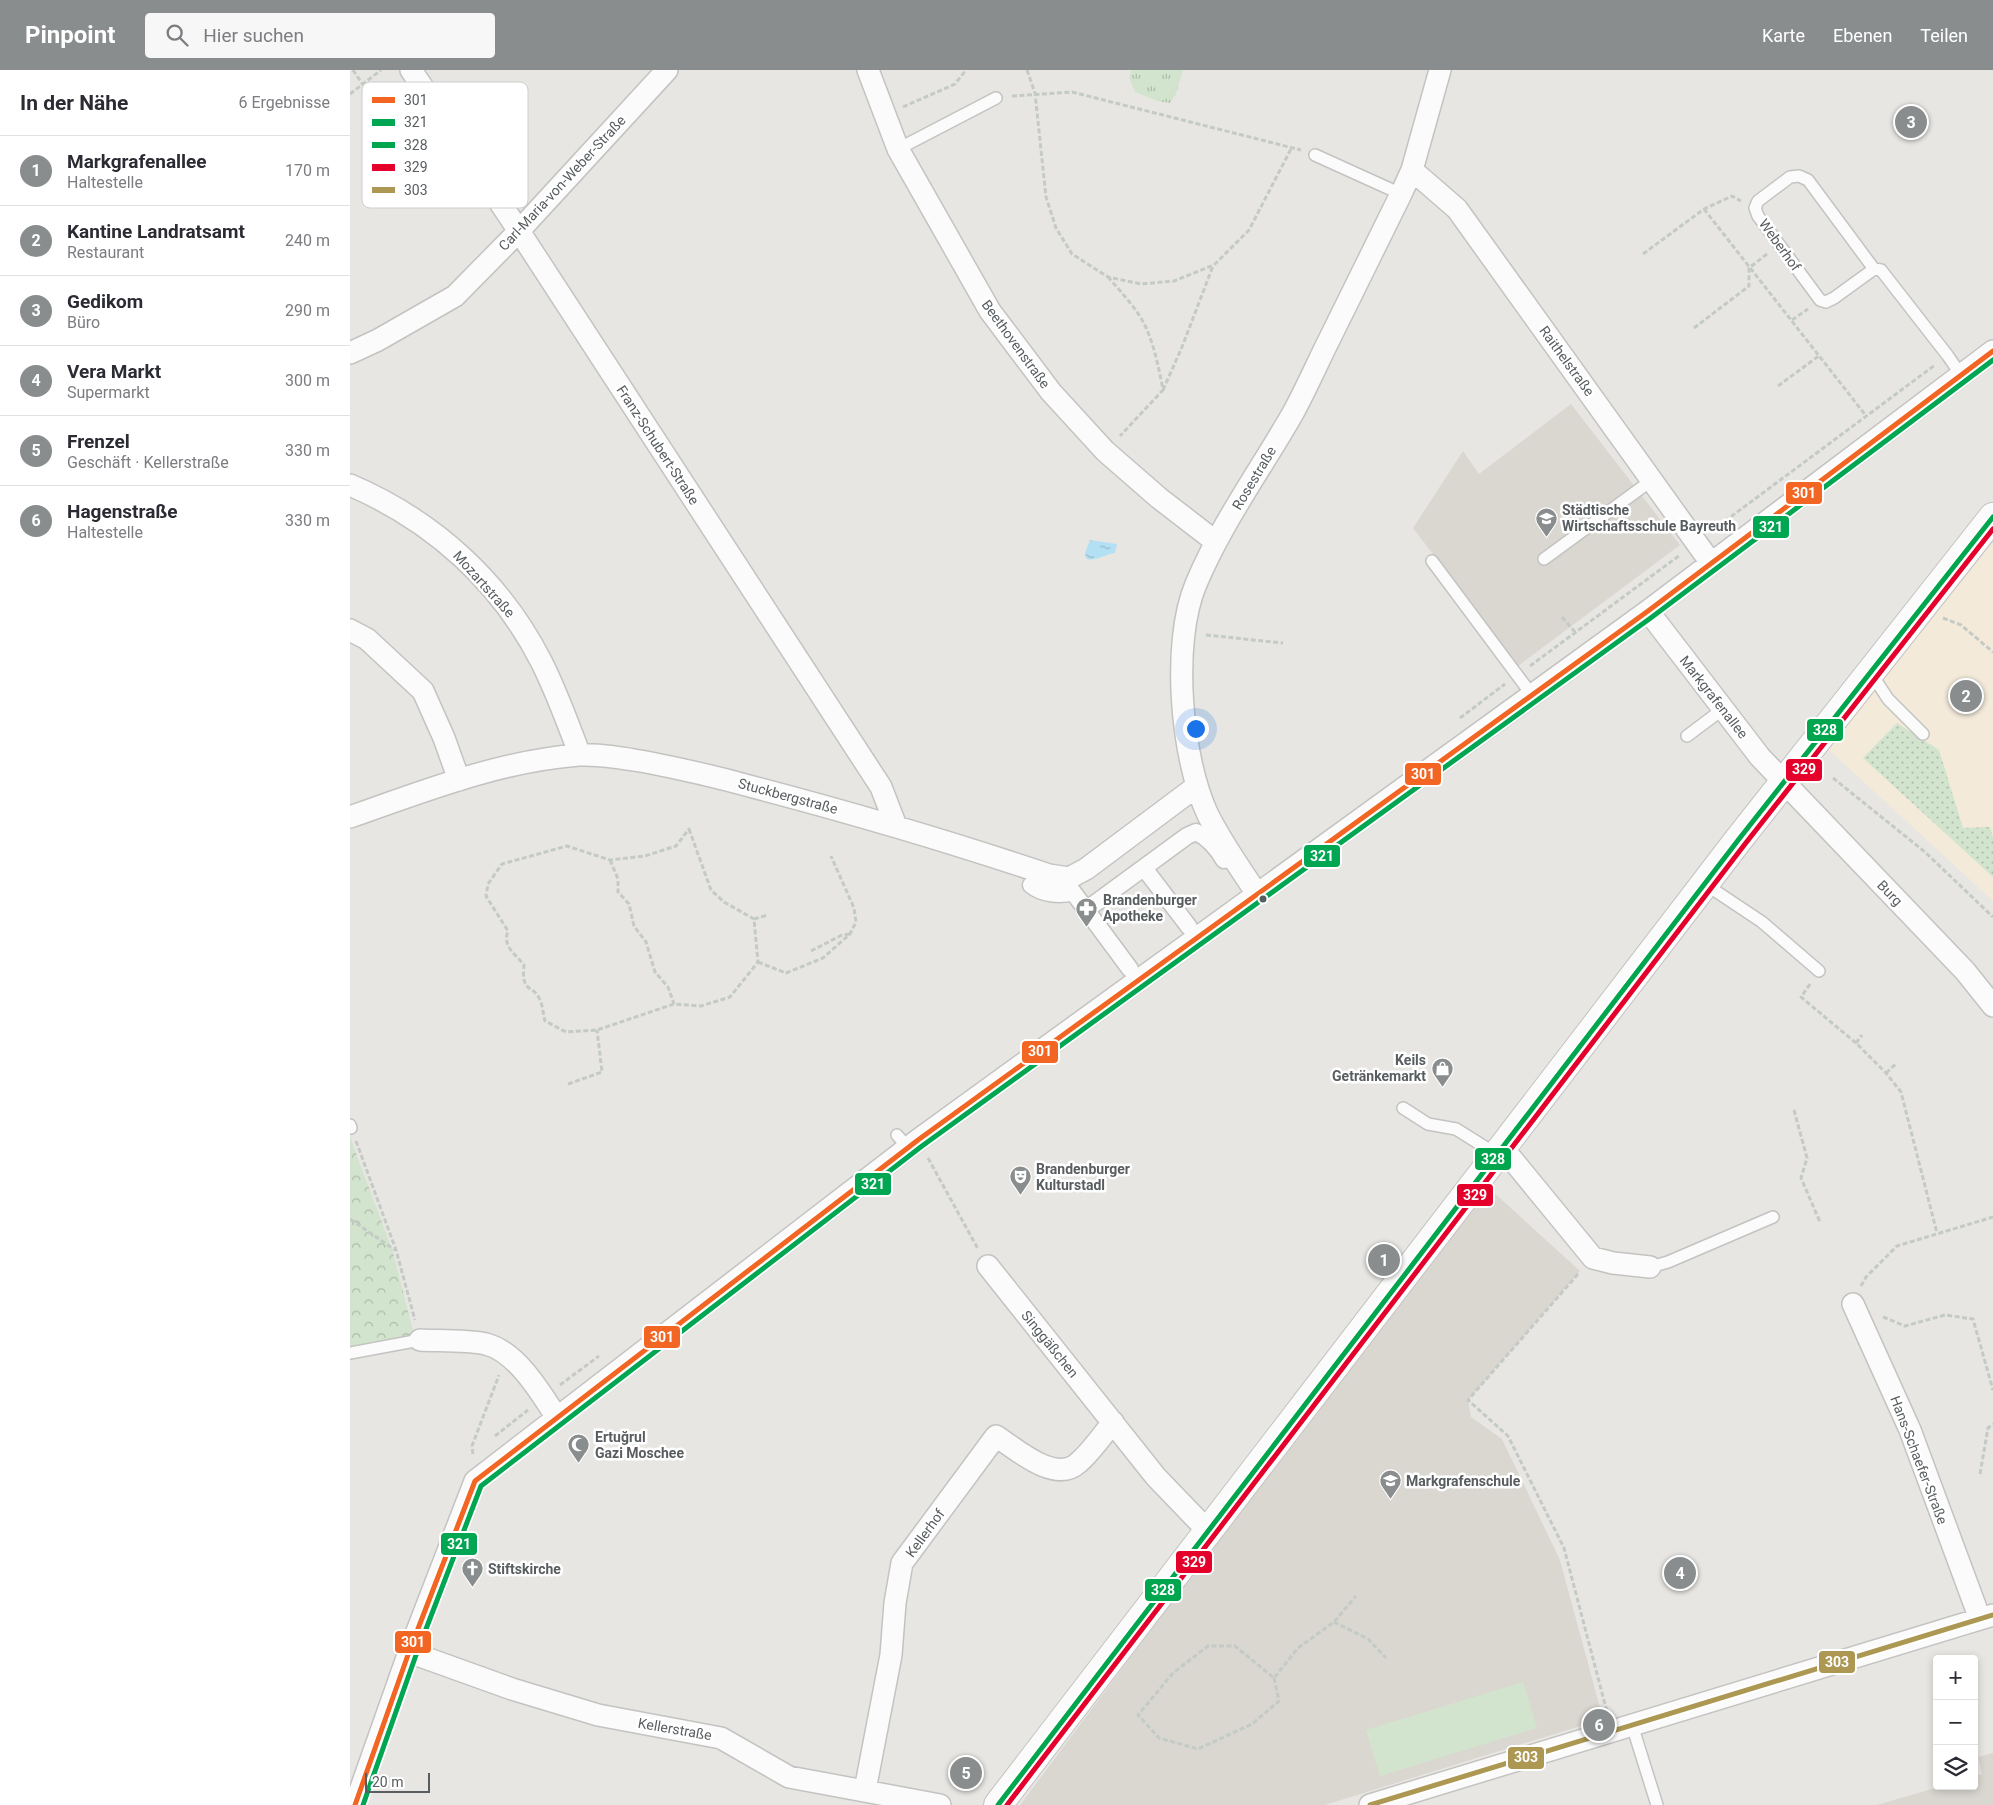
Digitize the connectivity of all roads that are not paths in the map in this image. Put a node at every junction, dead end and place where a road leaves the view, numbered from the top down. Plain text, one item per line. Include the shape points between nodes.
1 (411, 70) edge
2 (667, 70) edge
3 (868, 70) edge
4 (1440, 70) edge
5 (419, 82) edge
6 (996, 98) road end
7 (898, 149) junction
8 (1315, 155) road end
9 (1412, 170) junction
10 (1401, 194) junction
11 (504, 208) edge
12 (519, 231) junction
13 (1874, 269) junction
14 (1993, 351) edge
15 (350, 353) edge
16 (1961, 375) junction
17 (1652, 480) junction
18 (350, 485) edge
19 (1993, 517) edge
20 (1216, 542) junction
21 (1544, 559) dead end
22 (1432, 560) dead end
23 (1710, 563) junction
24 (1648, 611) junction
25 (350, 630) edge
26 (1870, 672) junction
27 (1532, 695) junction
28 (1723, 709) junction
29 (1924, 734) dead end
30 (1687, 736) dead end
31 (580, 755) junction
32 (459, 780) junction
33 (1783, 782) junction
34 (1197, 786) junction
35 (350, 817) edge
36 (896, 826) junction
37 (1144, 868) junction
38 (1238, 884) dead end
39 (1705, 884) junction
40 (1031, 885) dead end
41 (1257, 894) junction
42 (1086, 910) junction
43 (1189, 927) dead end
44 (1130, 969) dead end
45 (1819, 971) road end
46 (1993, 1006) edge
47 (1403, 1108) dead end
48 (1499, 1150) junction
49 (1773, 1217) dead end
50 (988, 1266) road end
51 (1650, 1267) joint
52 (1854, 1304) road end
53 (420, 1340) joint
54 (350, 1353) edge
55 (557, 1418) junction
56 (1113, 1422) junction
57 (1208, 1531) junction
58 (1986, 1617) edge
59 (409, 1652) junction
60 (1632, 1725) junction
61 (865, 1790) junction
62 (355, 1805) edge
63 (940, 1805) edge
64 (998, 1805) edge
65 (1370, 1805) edge
66 (1657, 1805) edge

1 - 5 street, Franz-Schubert-Straße
2 - 12 street, Carl-Maria-von-Weber-Straße
3 - 7 street, Beethovenstraße
4 - 9 street, Rosestraße
6 - 7 lane
7 - 20 street, Beethovenstraße via 990,311 1051,392 1105,451
8 - 10 lane
9 - 10 street, Rosestraße
9 - 17 street, Raithelstraße via 1457,209
10 - 20 street, Rosestraße via 1294,411
11 - 12 street, Franz-Schubert-Straße
12 - 15 street, Carl-Maria-von-Weber-Straße via 455,296
12 - 36 street, Franz-Schubert-Straße via 881,787
13 - 13 lane, Weberhof via 1834,298 1826,302 1820,300 1758,216 1755,208 1758,201 1790,177 1808,180
13 - 16 lane, Weberhof via 1881,270
14 - 16 street
16 - 23 street
17 - 21 lane
17 - 23 street, Raithelstraße
18 - 31 street, Mozartstraße via 381,499 431,531 478,572 503,601 542,663
19 - 26 street
20 - 34 street, Rosestraße via 1195,586 1183,632 1181,677
22 - 27 lane
23 - 24 street
24 - 27 street
24 - 28 street, Markgrafenallee
25 - 32 street via 367,639 423,691
26 - 29 lane via 1888,699
26 - 33 street
27 - 41 street
28 - 30 lane
28 - 33 street, Markgrafenallee
31 - 32 street, Stuckbergstraße via 524,762
31 - 36 street, Stuckbergstraße via 618,757 686,769
32 - 35 street, Stuckbergstraße
33 - 39 street
33 - 46 street, Burg via 1965,971
34 - 36 street, Stuckbergstraße via 1086,869 1068,878 1049,875
34 - 41 street, Rosestraße via 1223,844
37 - 38 street via 1196,833 1216,847
37 - 42 street
37 - 43 street
39 - 45 lane via 1762,922
39 - 48 street
40 - 42 street via 1062,895 1072,890
41 - 55 street via 908,1141
42 - 44 street
47 - 48 lane via 1428,1124 1456,1129
48 - 51 street via 1593,1258
48 - 57 street
49 - 51 lane
50 - 56 street, Singgäßchen
52 - 58 street, Hans-Schaefer-Straße via 1910,1430
53 - 54 lane
53 - 55 street via 486,1344 507,1354 544,1397
55 - 59 street via 475,1481
56 - 57 street, Singgäßchen via 1156,1477
56 - 61 street, Kellerhof via 1076,1465 1062,1471 1043,1467 996,1436 902,1563 895,1602 892,1655
57 - 64 street
58 - 60 street
59 - 61 street, Kellerstraße via 512,1689 598,1715 721,1738 790,1777
59 - 62 street
60 - 65 street
60 - 66 lane
61 - 63 street, Kellerstraße

